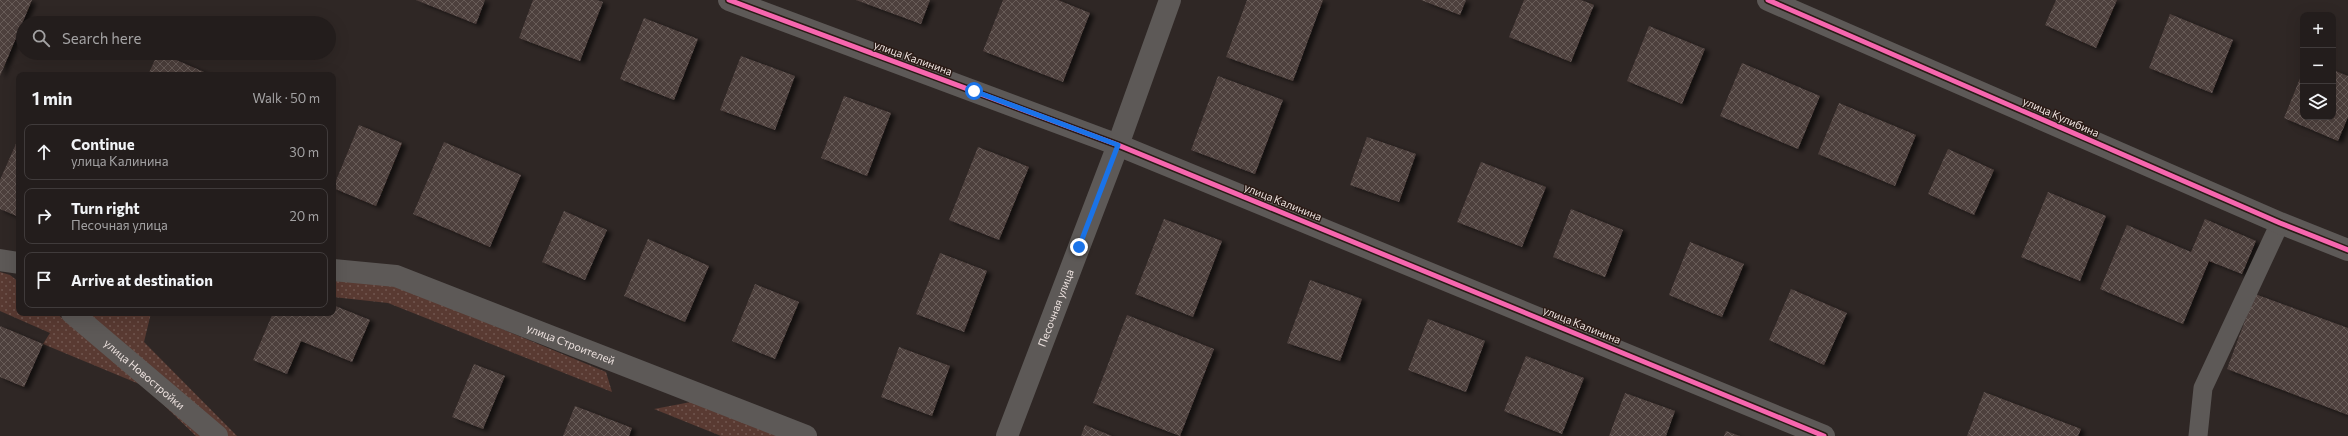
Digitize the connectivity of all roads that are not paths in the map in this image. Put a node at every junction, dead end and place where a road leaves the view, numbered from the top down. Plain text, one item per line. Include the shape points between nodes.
1 (728, 0) edge
2 (1170, 0) edge
3 (1768, 0) edge
4 (1118, 145) junction
5 (2280, 223) junction
6 (2348, 250) edge
7 (336, 270) edge
8 (76, 316) edge
9 (217, 436) edge
10 (806, 436) edge
11 (1006, 436) edge
12 (1824, 436) edge
13 (2198, 436) edge

1 - 4 street, улица Калинина
2 - 4 street, Песочная улица
3 - 5 street, улица Кулибина
4 - 11 street, Песочная улица
4 - 12 street, улица Калинина
5 - 6 street, улица Кулибина
5 - 13 lane via 2203,388
7 - 10 street, улица Строителей via 396,276
8 - 9 street, улица Новостройки

